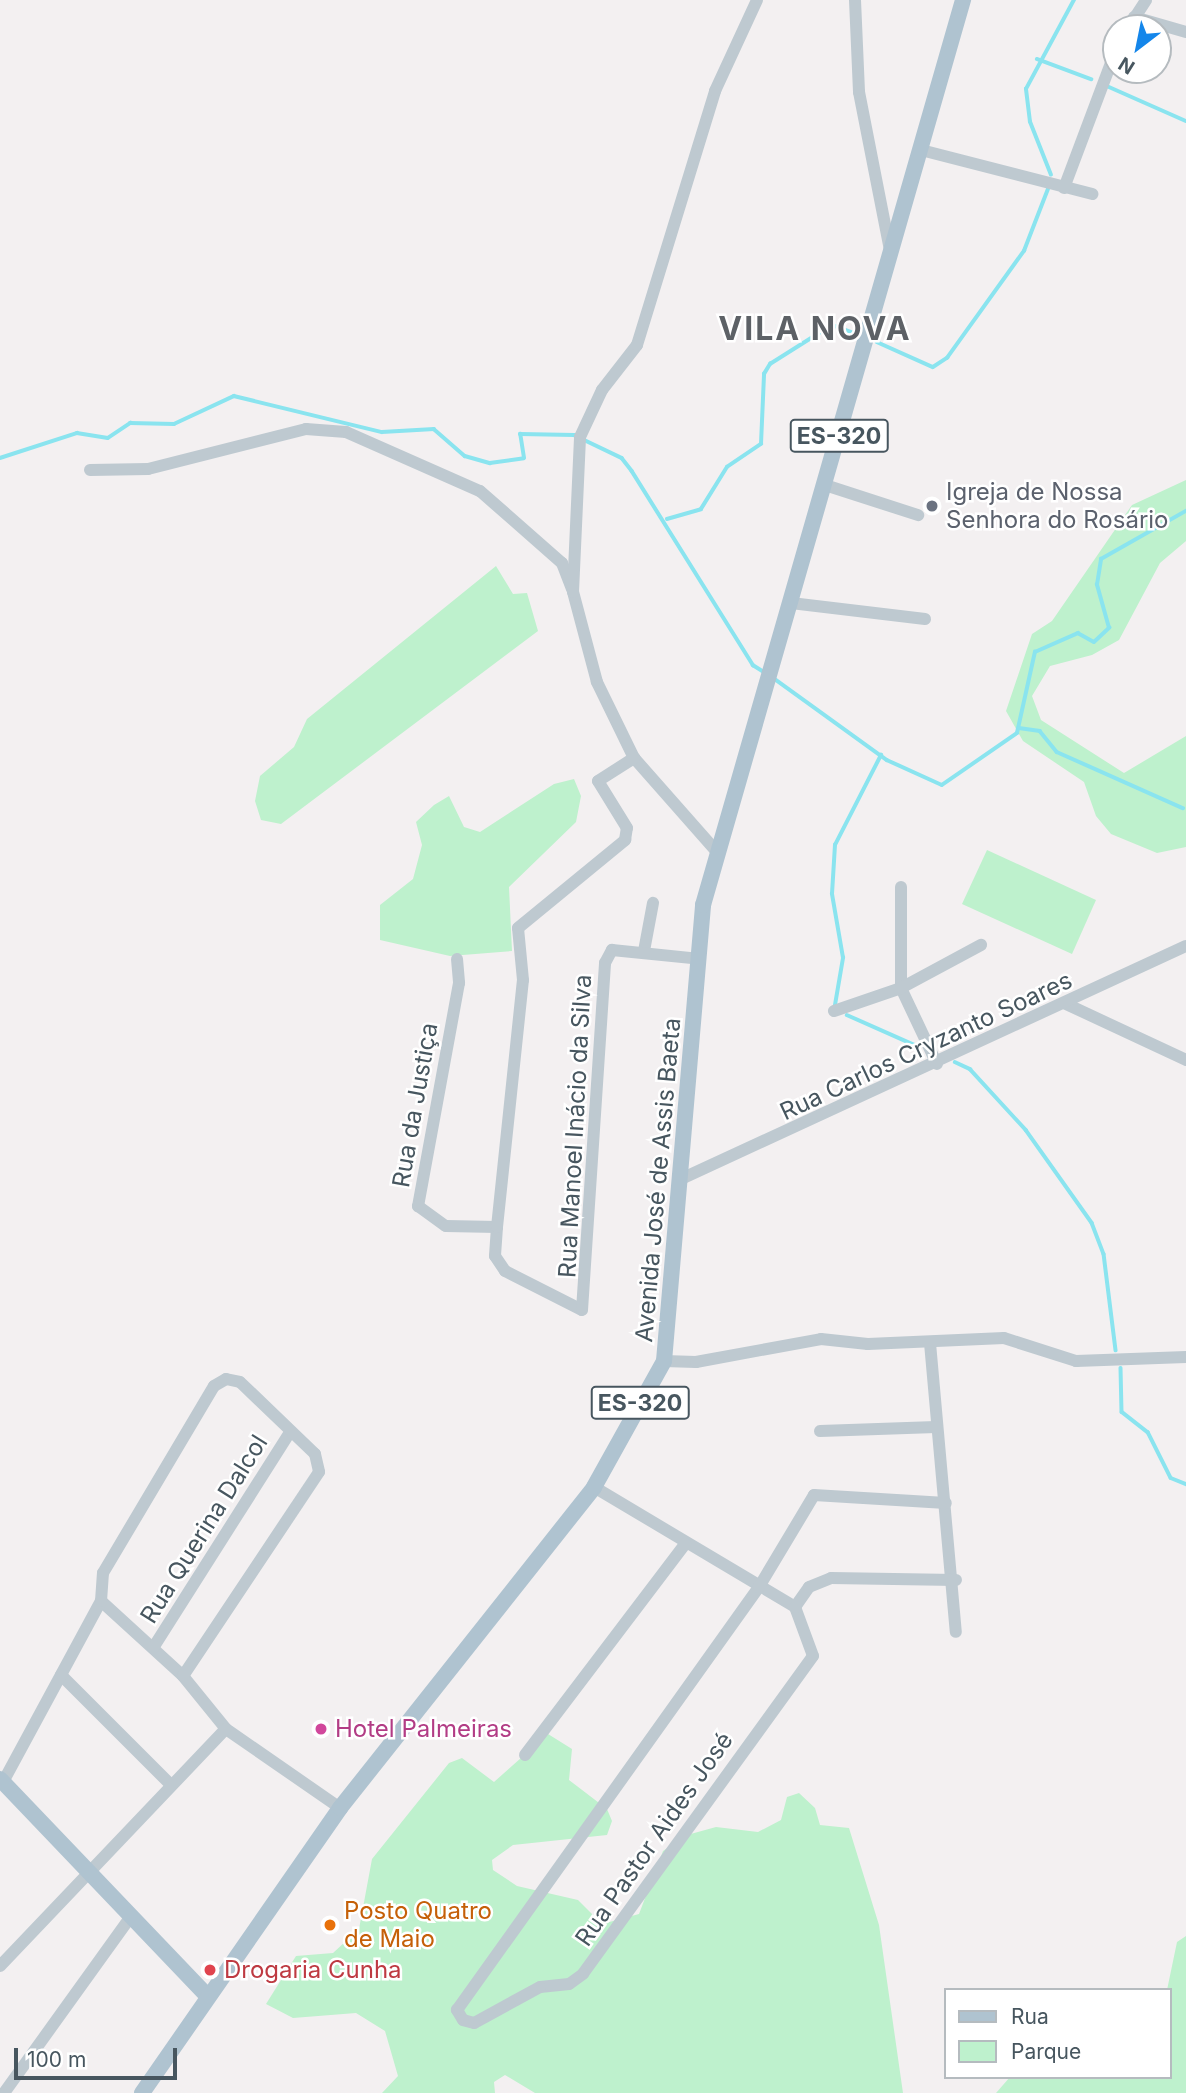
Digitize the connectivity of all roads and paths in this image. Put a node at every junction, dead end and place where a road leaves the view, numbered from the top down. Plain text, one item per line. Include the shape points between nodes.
1 (757, 0) edge
2 (855, 0) edge
3 (963, 0) edge
4 (1103, 84) edge
5 (921, 150) junction
6 (1064, 188) junction
7 (1092, 194) dead end
8 (879, 206) junction
9 (902, 215) junction
10 (892, 257) junction
11 (90, 470) dead end
12 (825, 485) junction
13 (918, 515) dead end
14 (573, 592) junction
15 (791, 603) junction
16 (925, 619) dead end
17 (634, 758) junction
18 (717, 852) junction
19 (901, 887) dead end
20 (653, 903) dead end
21 (981, 945) dead end
22 (1186, 946) edge
23 (645, 951) junction
24 (457, 959) dead end
25 (700, 959) junction
26 (901, 988) junction
27 (1064, 1003) junction
28 (834, 1011) dead end
29 (1186, 1060) edge
30 (937, 1064) junction
31 (681, 1179) junction
32 (497, 1227) junction
33 (930, 1343) junction
34 (1186, 1357) edge
35 (664, 1361) junction
36 (936, 1427) junction
37 (820, 1431) dead end
38 (290, 1432) junction
39 (594, 1487) junction
40 (946, 1503) junction
41 (685, 1544) junction
42 (956, 1580) junction
43 (759, 1587) junction
44 (101, 1601) junction
45 (795, 1607) junction
46 (956, 1632) dead end
47 (153, 1648) junction
48 (61, 1675) junction
49 (183, 1676) junction
50 (226, 1729) junction
51 (525, 1755) dead end
52 (1, 1780) edge
53 (171, 1785) junction
54 (340, 1808) junction
55 (89, 1873) junction
56 (131, 1916) junction
57 (0, 1966) edge
58 (208, 1997) junction
59 (4, 2093) edge
60 (142, 2093) edge

1 - 14 street via 715,91 637,345 602,390 580,437
2 - 8 street via 859,92
3 - 5 main road, ES-320
4 - 6 street
5 - 6 street
5 - 9 main road, ES-320
6 - 7 street
8 - 9 street via 891,217
8 - 10 street
9 - 10 main road, Avenida José de Assis Baeta / ES-320
10 - 12 main road, Avenida José de Assis Baeta / ES-320
11 - 14 street via 148,469 306,429 346,432 480,491 562,563
12 - 13 street
12 - 15 main road, Avenida José de Assis Baeta / ES-320
14 - 17 street via 597,682
15 - 16 street
15 - 18 main road, Avenida José de Assis Baeta / ES-320
17 - 18 street
17 - 32 street via 598,780 627,828 625,840 518,928 523,981
18 - 25 main road, Avenida José de Assis Baeta / ES-320
19 - 26 street
20 - 23 street
21 - 26 street
22 - 27 street, Rua Carlos Cryzanto Soares
23 - 25 street, Rua Manoel Inácio da Silva
23 - 32 street, Rua Manoel Inácio da Silva via 611,950 605,963 582,1310 505,1271 495,1256
24 - 32 street, Rua da Justiça via 459,983 418,1206 446,1226
25 - 31 main road, Avenida José de Assis Baeta / ES-320
26 - 28 street
26 - 30 street
27 - 29 street
27 - 30 street, Rua Carlos Cryzanto Soares
30 - 31 street, Rua Carlos Cryzanto Soares
31 - 35 main road, Avenida José de Assis Baeta / ES-320
33 - 34 street via 1004,1338 1076,1361
33 - 35 street via 794,1340 696,1362
33 - 36 street
35 - 39 main road, Avenida José de Assis Baeta / ES-320
36 - 37 street
36 - 40 street
38 - 44 street via 240,1382 226,1379 214,1386 103,1573
38 - 47 street, Rua Querina Dalcol
38 - 49 street via 316,1454 319,1472
39 - 41 street
39 - 54 main road, Avenida José de Assis Baeta / ES-320
40 - 42 street
40 - 43 street via 814,1495
41 - 43 street
41 - 51 street
42 - 45 street via 831,1578 810,1587
42 - 46 street
43 - 45 street
43 - 45 street, Rua Pastor Aides José via 457,2010 474,2023 540,1987 569,1984 583,1975 813,1656
44 - 47 street
44 - 48 street
47 - 49 street
48 - 52 street
48 - 53 street
49 - 50 street
50 - 53 street
50 - 54 street
52 - 55 main road
53 - 55 street
54 - 58 main road, Avenida José de Assis Baeta / ES-320
55 - 56 main road
55 - 57 street
56 - 58 main road
56 - 59 street
58 - 60 main road, Avenida José de Assis Baeta

